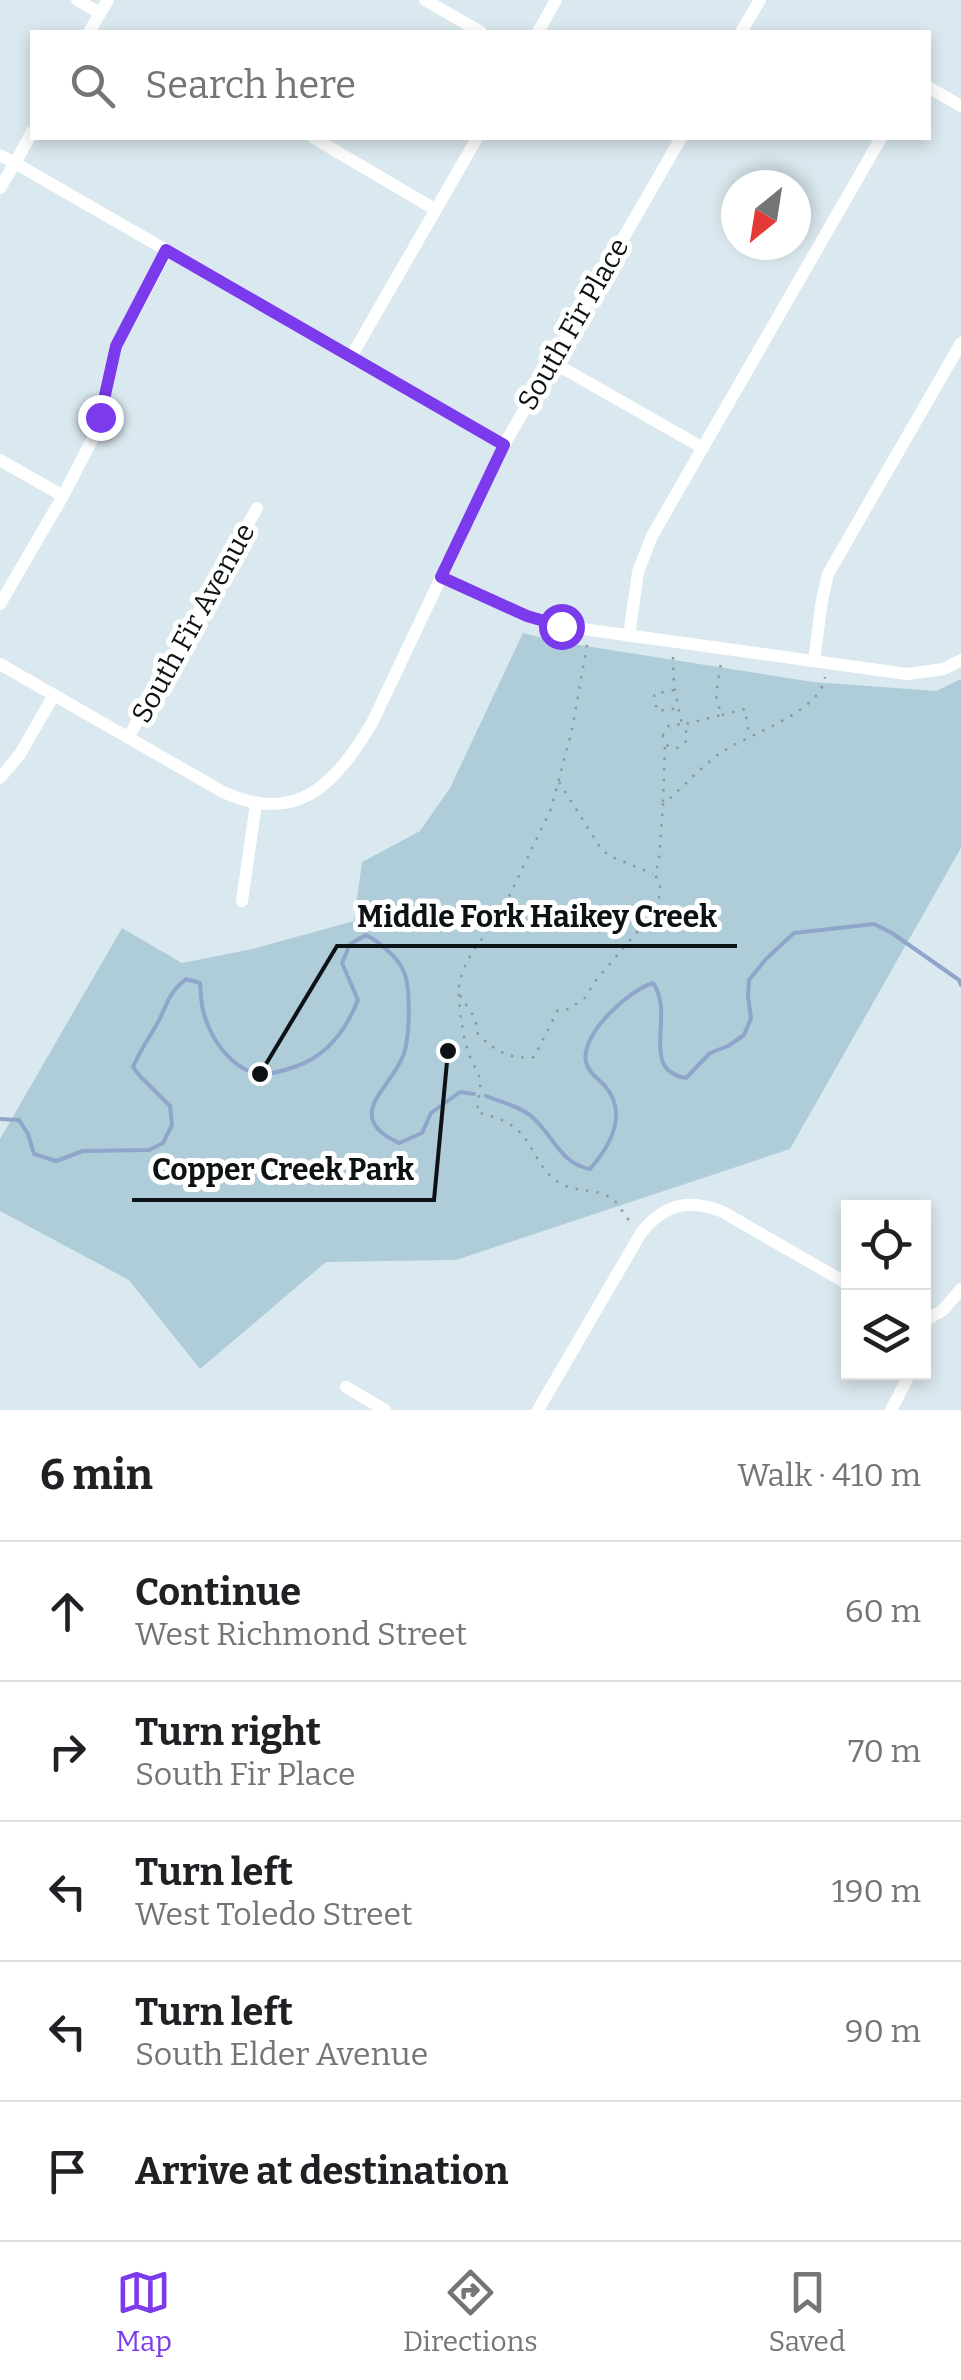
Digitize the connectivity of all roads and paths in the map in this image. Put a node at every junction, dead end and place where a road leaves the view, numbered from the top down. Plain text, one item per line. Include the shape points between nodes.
1 (77, 0) edge
2 (108, 0) edge
3 (424, 0) edge
4 (556, 0) edge
5 (760, 0) edge
6 (100, 13) junction
7 (90, 30) edge
8 (477, 30) edge
9 (539, 30) edge
10 (742, 30) edge
11 (931, 89) edge
12 (961, 106) edge
13 (30, 136) edge
14 (317, 140) edge
15 (477, 140) edge
16 (680, 140) edge
17 (880, 140) edge
18 (0, 155) edge
19 (15, 163) junction
20 (0, 188) edge
21 (436, 210) junction
22 (166, 250) junction
23 (961, 343) edge
24 (351, 357) junction
25 (552, 362) junction
26 (504, 445) junction
27 (703, 448) junction
28 (0, 460) edge
29 (63, 496) junction
30 (257, 508) dead end
31 (441, 577) junction
32 (0, 604) edge
33 (629, 636) junction
34 (587, 644) dead end
35 (673, 656) dead end
36 (961, 660) edge
37 (720, 662) dead end
38 (814, 662) junction
39 (0, 664) edge
40 (826, 677) dead end
41 (676, 690) junction
42 (54, 695) junction
43 (679, 708) junction
44 (721, 715) junction
45 (682, 725) junction
46 (128, 738) junction
47 (749, 738) junction
48 (665, 742) junction
49 (0, 778) edge
50 (559, 782) junction
51 (256, 804) junction
52 (663, 804) junction
53 (655, 874) junction
54 (242, 901) dead end
55 (460, 994) junction
56 (632, 1223) dead end
57 (841, 1280) edge
58 (961, 1289) edge
59 (931, 1317) edge
60 (906, 1380) edge
61 (346, 1387) dead end
62 (385, 1410) edge
63 (538, 1410) edge
64 (891, 1410) edge

1 - 6 street
2 - 6 street
3 - 8 street
4 - 9 street
5 - 10 street
6 - 7 street
11 - 12 street
13 - 19 street
14 - 21 street
15 - 21 street
16 - 25 street, South Fir Place
17 - 27 street
18 - 19 street
19 - 20 street
19 - 22 street
21 - 24 street
22 - 24 street
22 - 29 street via 123,329 95,434
23 - 38 street via 828,574
24 - 26 street
25 - 26 street, South Fir Place
25 - 27 street
26 - 31 street, South Fir Place
27 - 33 street via 643,557
28 - 29 street
29 - 32 street
30 - 46 street, South Fir Avenue
31 - 33 street via 544,622
31 - 51 street, South Fir Place via 346,764 306,797
33 - 38 street
34 - 50 path
35 - 41 path
36 - 38 street via 907,674
37 - 44 path
39 - 42 street
40 - 47 path via 809,704
41 - 43 path
41 - 43 path via 654,694 657,712
42 - 46 street
42 - 49 street
43 - 45 path
44 - 45 path
44 - 47 path via 746,709
45 - 48 path via 664,730
45 - 48 path via 682,748
46 - 51 street
47 - 52 path via 721,752
48 - 52 path
50 - 53 path via 602,849
50 - 55 path via 502,911 464,968
51 - 54 street
52 - 53 path
53 - 55 path via 660,896 650,917 584,998 558,1010 534,1057 506,1056 488,1044
55 - 56 path via 464,1036 481,1080 477,1112 512,1125 558,1182 609,1196
57 - 63 street via 710,1206 662,1212 641,1233
58 - 59 street
60 - 64 street
61 - 62 street

